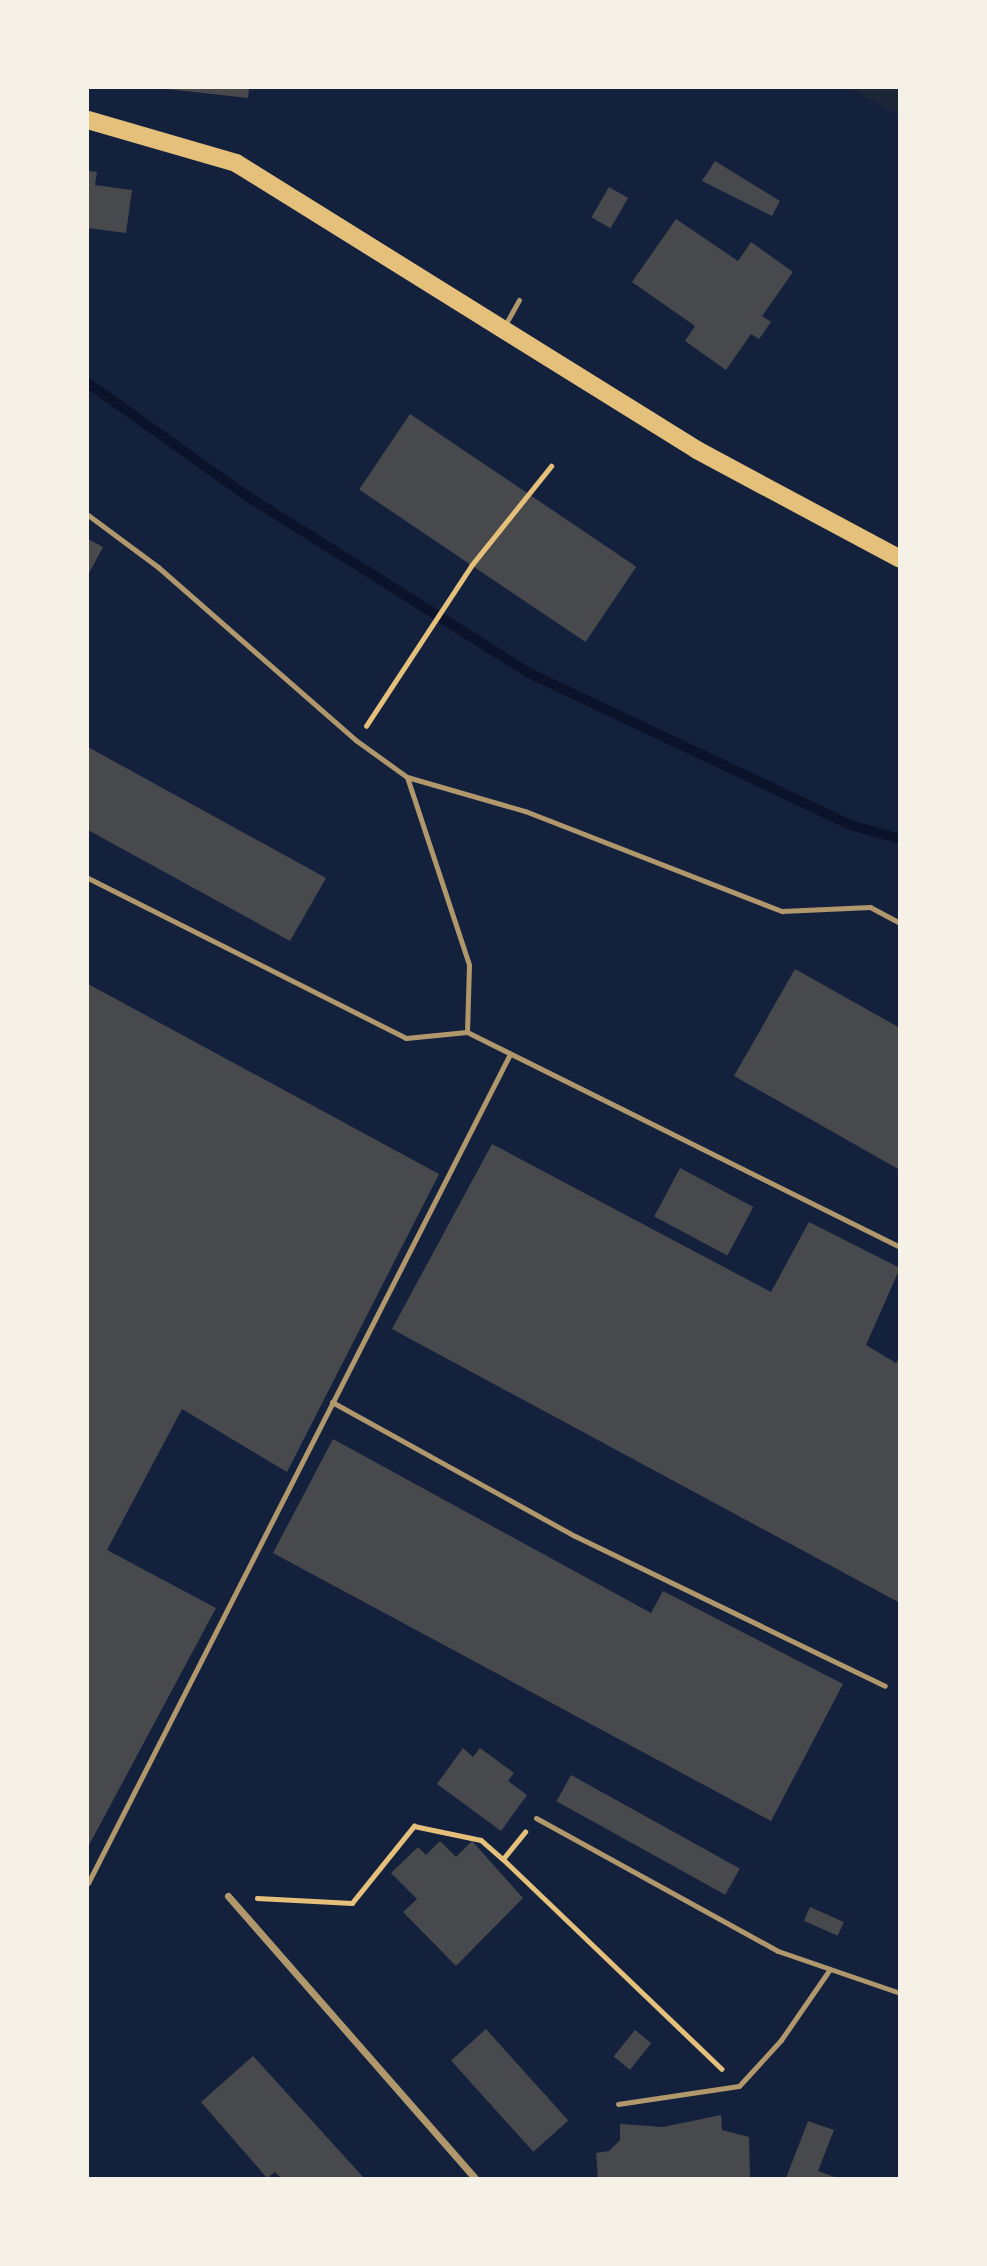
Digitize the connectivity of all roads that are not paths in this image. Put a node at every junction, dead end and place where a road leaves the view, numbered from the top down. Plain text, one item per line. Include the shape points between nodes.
1 (88, 120) edge
2 (519, 300) dead end
3 (500, 333) junction
4 (88, 516) edge
5 (900, 559) edge
6 (407, 777) junction
7 (88, 878) edge
8 (900, 923) edge
9 (467, 1032) junction
10 (510, 1054) junction
11 (900, 1247) edge
12 (332, 1402) junction
13 (885, 1686) dead end
14 (536, 1818) road end
15 (88, 1883) edge
16 (228, 1896) road end
17 (830, 1969) junction
18 (900, 1993) edge
19 (618, 2104) dead end
20 (475, 2179) edge

1 - 3 main road via 236,163
2 - 3 lane
3 - 5 main road via 708,457
4 - 6 lane via 159,567 356,741
6 - 8 lane via 525,811 782,911 870,907
6 - 9 lane via 469,965
7 - 9 lane via 406,1038
9 - 10 lane
10 - 11 lane
10 - 12 lane
12 - 13 lane via 575,1536
12 - 15 lane
14 - 17 lane via 778,1951
16 - 20 street
17 - 18 lane
17 - 19 lane via 781,2040 739,2086

